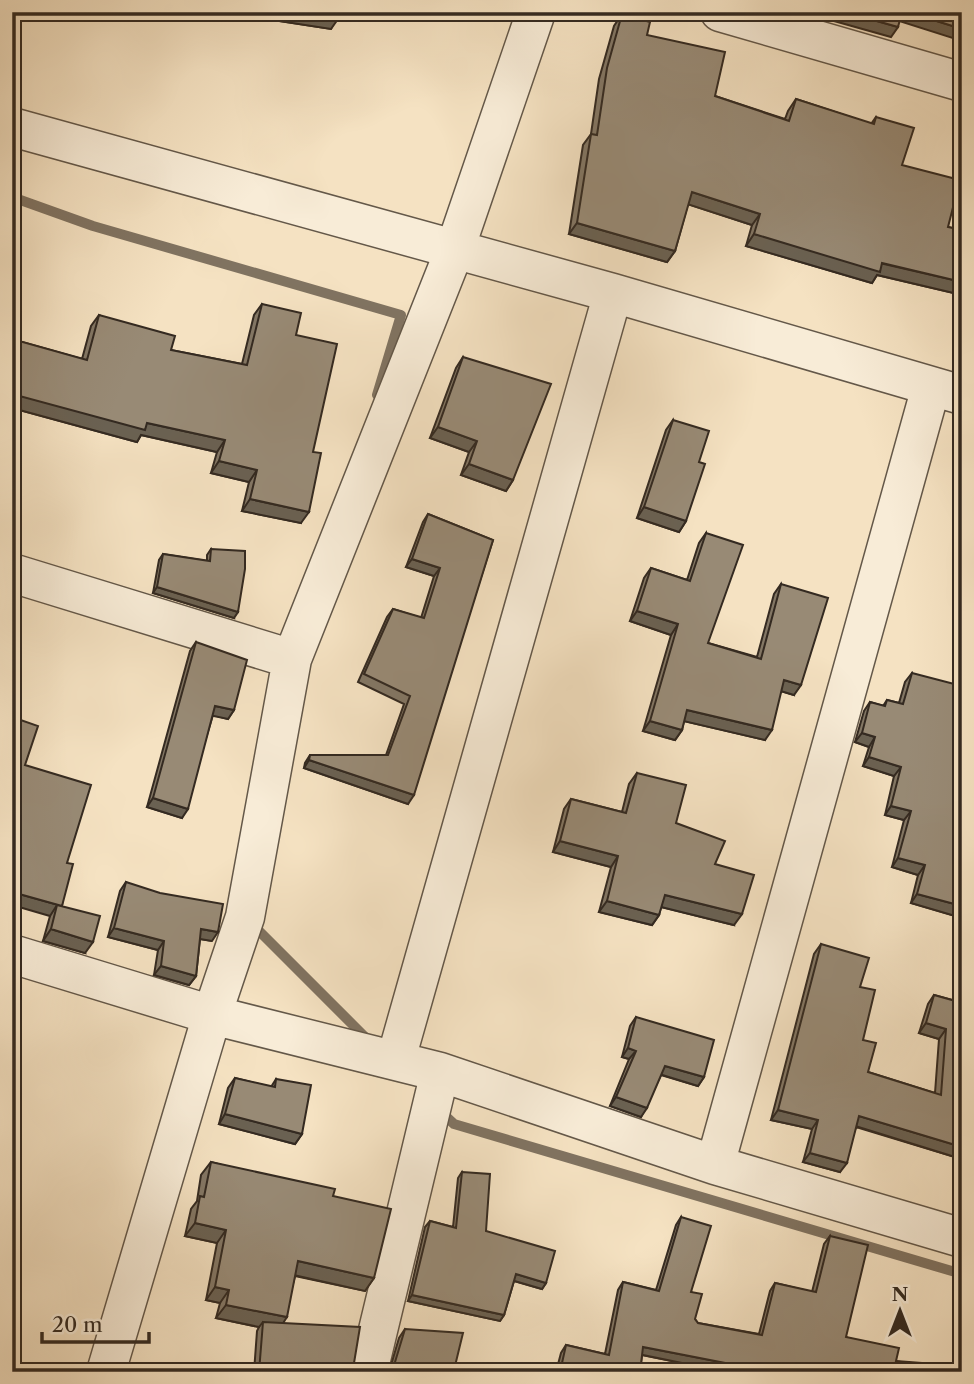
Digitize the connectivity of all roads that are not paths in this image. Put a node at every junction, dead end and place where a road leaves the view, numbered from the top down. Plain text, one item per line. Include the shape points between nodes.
1 (536, 12) edge
2 (720, 12) edge
3 (801, 24) edge
4 (962, 82) edge
5 (12, 127) edge
6 (455, 249) junction
7 (613, 293) junction
8 (946, 391) edge
9 (12, 573) edge
10 (292, 659) junction
11 (12, 954) edge
12 (212, 1015) junction
13 (396, 1059) junction
14 (440, 1072) junction
15 (715, 1165) junction
16 (962, 1238) edge
17 (106, 1372) edge
18 (369, 1372) edge

1 - 6 street
2 - 3 street
3 - 4 street
5 - 6 street
6 - 7 street
6 - 10 street
7 - 8 street
7 - 13 street
8 - 15 street
9 - 10 street
10 - 12 street via 245,917
11 - 12 street
12 - 13 street
12 - 17 street
13 - 14 street
14 - 15 street
14 - 18 street
15 - 16 street

